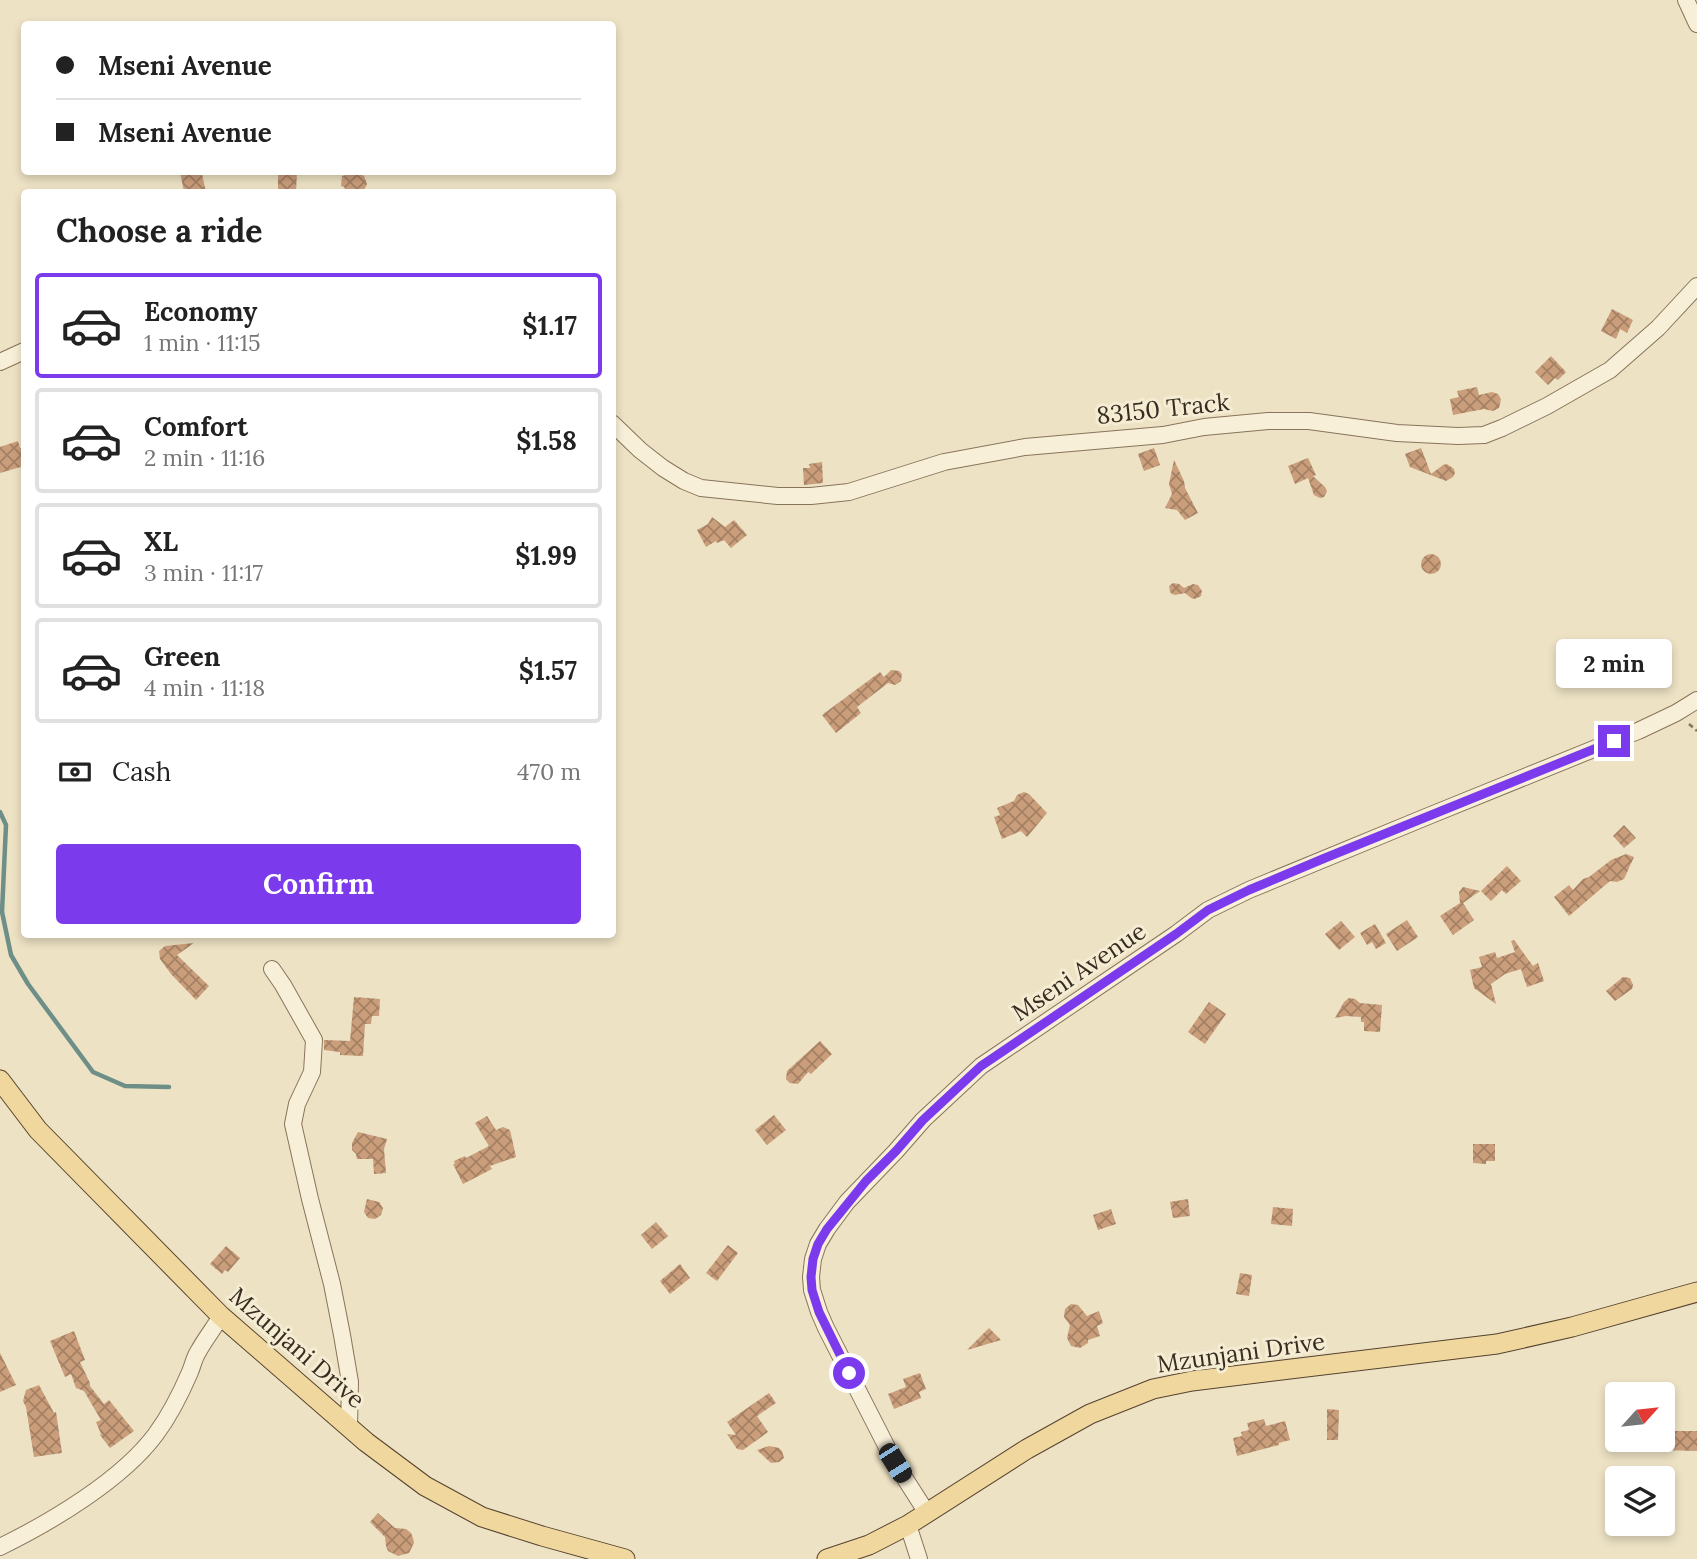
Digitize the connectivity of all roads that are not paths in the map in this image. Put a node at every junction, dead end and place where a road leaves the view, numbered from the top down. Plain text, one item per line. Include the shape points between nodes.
1 (1686, 0) edge
2 (1697, 24) edge
3 (1697, 286) edge
4 (21, 352) edge
5 (0, 362) edge
6 (616, 427) edge
7 (1697, 700) edge
8 (272, 969) dead end
9 (0, 1080) edge
10 (1697, 1292) edge
11 (221, 1316) junction
12 (349, 1427) junction
13 (927, 1513) junction
14 (908, 1525) junction
15 (0, 1547) edge
16 (625, 1559) edge
17 (827, 1559) edge
18 (919, 1559) edge

1 - 2 street
3 - 6 street, 83150 Track via 1610,370 1484,435 1397,433 1309,421 1268,421 1025,447 944,463 849,492 778,496 701,488 684,481
4 - 5 street
7 - 13 street, Mseni Avenue via 1638,731 1208,910 981,1066 923,1120 827,1229 818,1244 811,1277 826,1328 895,1463
8 - 12 street via 314,1040 312,1072 293,1124 335,1297 349,1382
9 - 11 main road, Mzunjani Drive via 38,1130
10 - 13 main road, Mzunjani Drive via 1497,1344 1153,1389 1027,1449
11 - 12 main road, Mzunjani Drive
11 - 15 street via 197,1353 166,1418 136,1456 59,1516
12 - 16 main road, Mzunjani Drive via 425,1486 482,1517
13 - 14 main road, Mzunjani Drive
14 - 17 main road, Mzunjani Drive
14 - 18 street

